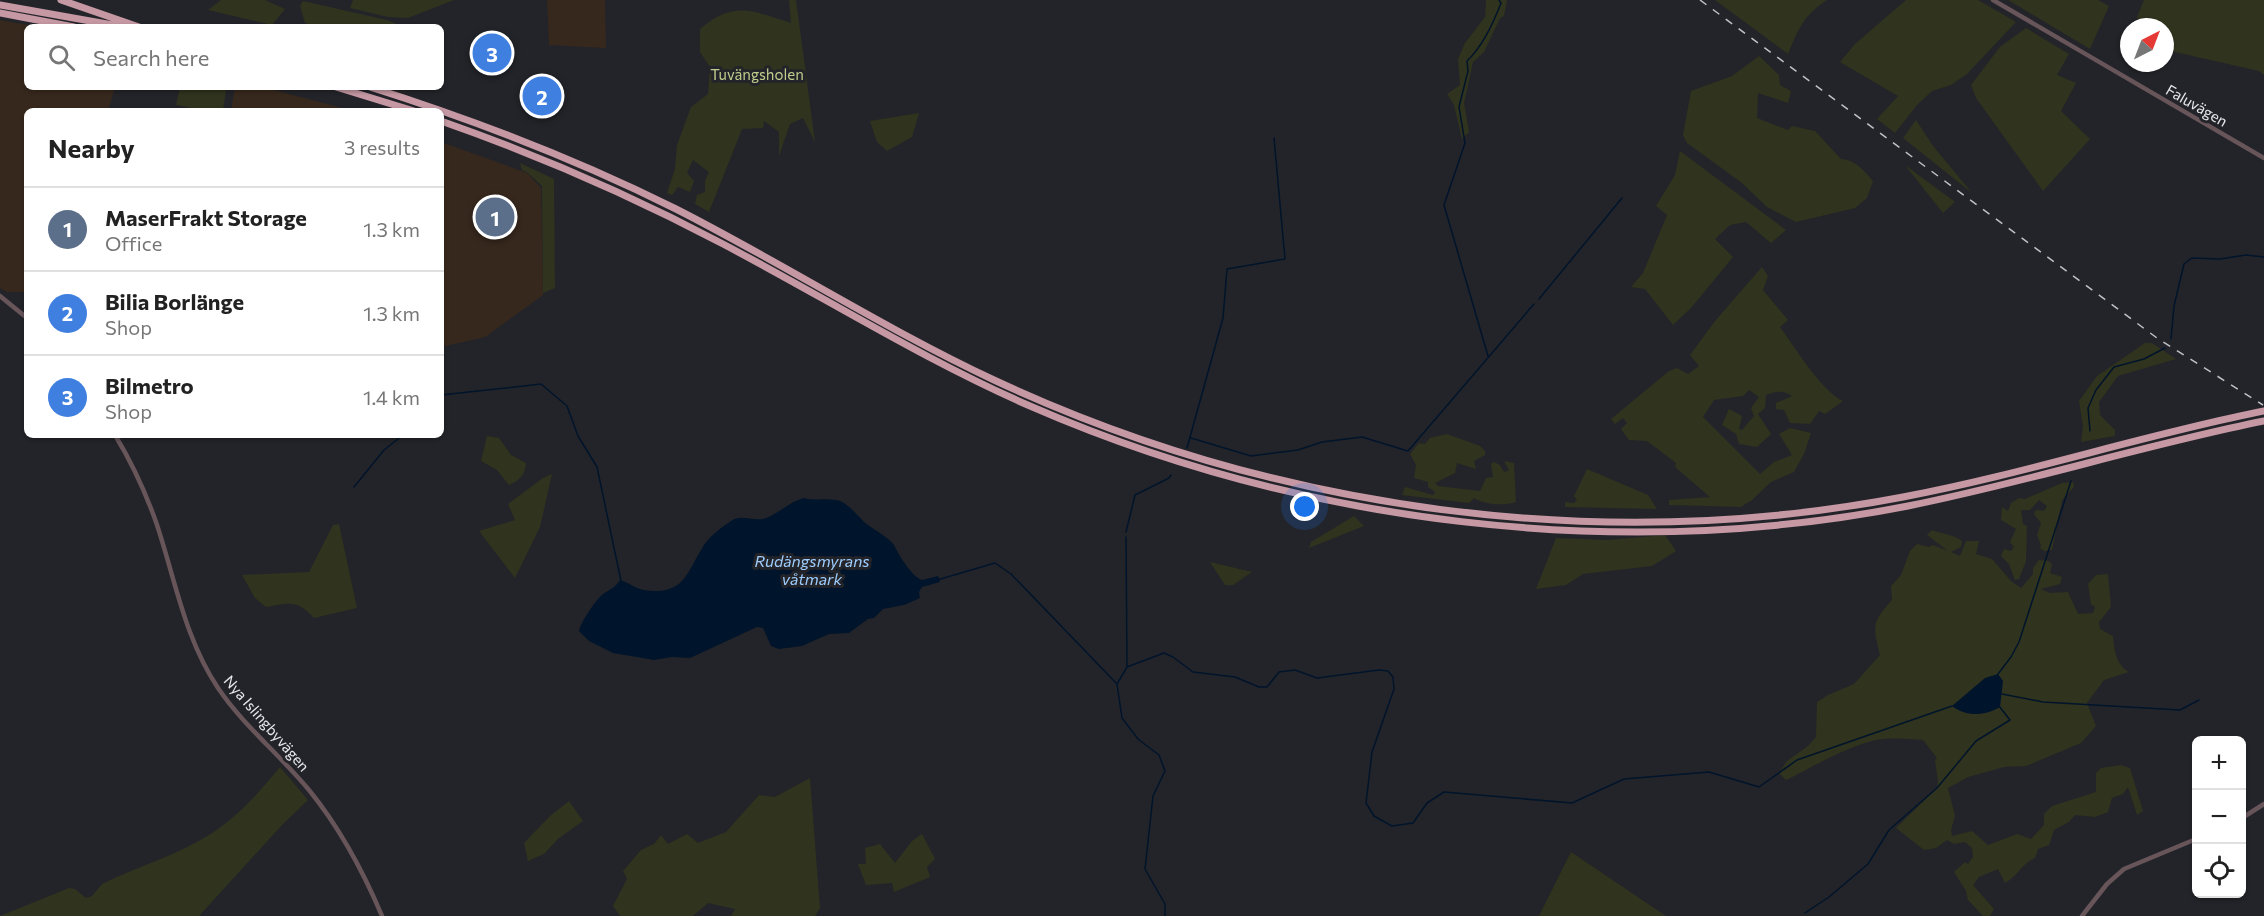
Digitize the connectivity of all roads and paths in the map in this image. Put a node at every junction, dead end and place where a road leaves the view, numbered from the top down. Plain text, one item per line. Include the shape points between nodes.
1 (61, 0) edge
2 (1993, 0) edge
3 (0, 5) edge
4 (0, 13) edge
5 (58, 24) edge
6 (107, 24) edge
7 (130, 24) edge
8 (346, 90) edge
9 (379, 90) edge
10 (404, 108) edge
11 (431, 108) edge
12 (444, 112) edge
13 (444, 122) edge
14 (2264, 158) edge
15 (0, 296) edge
16 (24, 316) edge
17 (2264, 411) edge
18 (2264, 421) edge
19 (118, 438) edge
20 (2264, 804) edge
21 (2246, 815) edge
22 (2192, 841) edge
23 (382, 916) edge
24 (2082, 916) edge

1 - 7 highway
2 - 14 street, Faluvägen
3 - 6 highway
4 - 5 highway
8 - 10 highway
9 - 11 highway
12 - 17 highway via 498,131 643,194 728,236 932,349 1038,400 1176,451 1374,500 1495,516 1600,522 1730,519 1793,513 1955,486
13 - 18 highway via 553,163 658,211 949,368 1034,408 1204,469 1370,509 1492,525 1599,531 1672,531 1796,522 1905,507
15 - 16 street
19 - 23 street, Nya Islingbyvägen via 133,464 156,522 193,641 218,688 340,831
20 - 21 street
22 - 24 street via 2124,869

